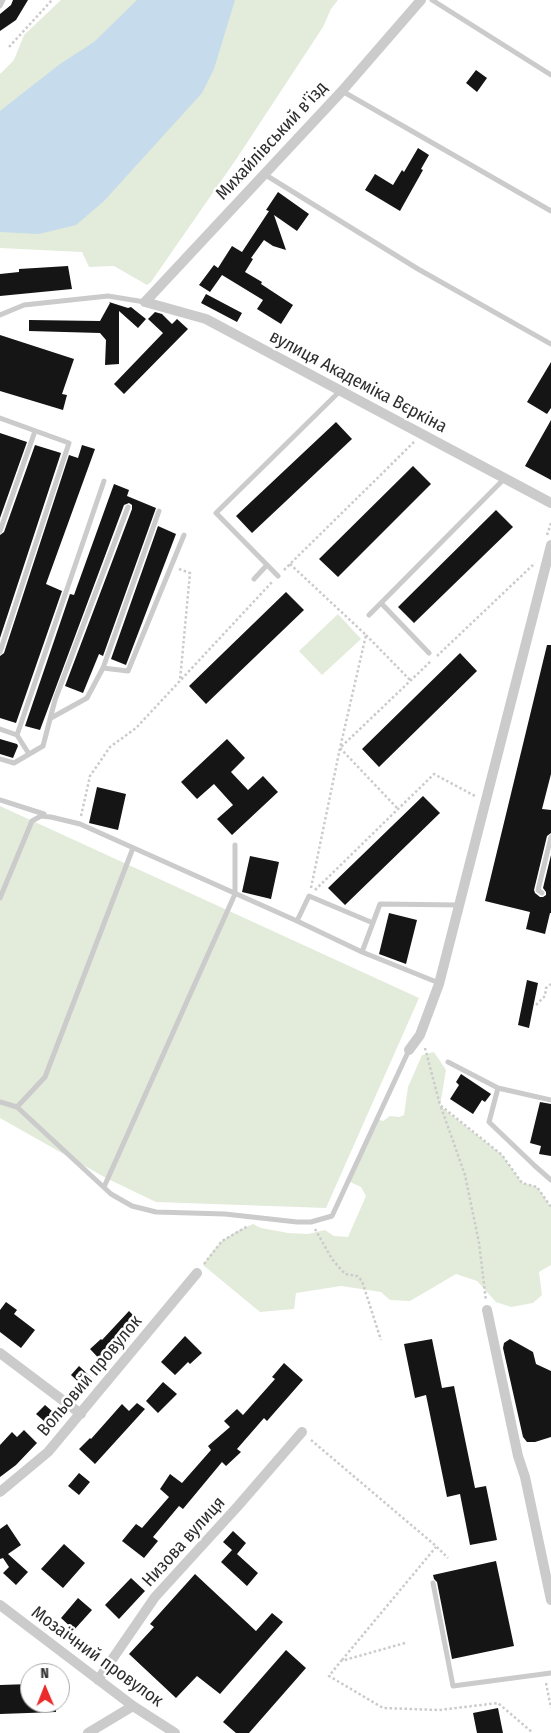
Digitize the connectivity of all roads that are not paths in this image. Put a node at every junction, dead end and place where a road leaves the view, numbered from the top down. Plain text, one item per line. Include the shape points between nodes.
1 (3, 0) edge
2 (421, 0) edge
3 (432, 0) edge
4 (0, 6) edge
5 (551, 75) edge
6 (342, 91) junction
7 (264, 174) junction
8 (551, 211) edge
9 (145, 302) junction
10 (0, 315) edge
11 (551, 344) edge
12 (340, 391) junction
13 (0, 418) edge
14 (35, 431) junction
15 (505, 478) junction
16 (104, 481) dead end
17 (551, 502) edge
18 (128, 507) dead end
19 (159, 511) dead end
20 (0, 530) edge
21 (184, 535) dead end
22 (551, 545) edge
23 (268, 565) junction
24 (278, 576) road end
25 (254, 579) dead end
26 (381, 603) junction
27 (369, 615) dead end
28 (0, 652) edge
29 (429, 653) dead end
30 (102, 668) junction
31 (51, 718) junction
32 (0, 729) edge
33 (17, 735) junction
34 (29, 754) junction
35 (0, 759) edge
36 (0, 800) edge
37 (52, 817) junction
38 (551, 837) edge
39 (235, 845) dead end
40 (133, 848) junction
41 (542, 893) dead end
42 (235, 894) junction
43 (0, 898) edge
44 (459, 905) junction
45 (297, 921) junction
46 (373, 923) junction
47 (362, 952) junction
48 (439, 984) junction
49 (409, 1050) joint
50 (448, 1062) dead end
51 (498, 1088) junction
52 (551, 1100) edge
53 (0, 1102) edge
54 (17, 1107) junction
55 (551, 1180) edge
56 (104, 1187) junction
57 (197, 1273) road end
58 (487, 1310) road end
59 (0, 1353) edge
60 (81, 1414) junction
61 (302, 1432) road end
62 (0, 1492) edge
63 (432, 1583) dead end
64 (551, 1600) edge
65 (0, 1605) edge
66 (551, 1673) edge
67 (98, 1680) junction
68 (132, 1706) junction
69 (88, 1733) edge
70 (175, 1733) edge

1 - 4 lane
2 - 6 street, Михайлівський в'їзд
3 - 5 lane
6 - 7 street, Михайлівський в'їзд
6 - 8 lane
7 - 9 street, Михайлівський в'їзд
7 - 11 lane via 418,269
9 - 10 lane via 108,296 24,305
9 - 12 street, вулиця Академіка Вєркіна via 206,319
12 - 15 street, вулиця Академіка Вєркіна
12 - 23 lane via 216,513
13 - 14 lane
14 - 20 lane
14 - 28 lane via 69,443
15 - 17 street, вулиця Академіка Вєркіна
15 - 26 lane
16 - 33 lane
18 - 31 lane
19 - 30 lane
21 - 30 lane via 128,671
22 - 44 street
23 - 24 lane
23 - 25 lane
26 - 27 lane
26 - 29 lane
30 - 31 lane via 87,698
31 - 34 lane via 43,746
32 - 33 lane
33 - 34 lane
34 - 35 lane via 14,763
36 - 37 lane
37 - 40 lane via 80,824
37 - 43 lane via 41,816 32,821
38 - 41 lane via 538,890
39 - 42 lane
40 - 42 lane
40 - 54 lane via 46,1077
42 - 45 lane
42 - 56 lane
44 - 46 lane via 380,904
44 - 48 street
45 - 46 lane via 309,896
45 - 47 lane
46 - 47 lane
47 - 48 lane
48 - 49 street via 420,1035
49 - 56 lane via 332,1216 311,1222 156,1212 132,1206
50 - 51 lane
51 - 52 lane
51 - 55 lane via 489,1122
53 - 54 lane
54 - 56 lane
57 - 60 street, Вольовий провулок
58 - 64 street
59 - 60 street
60 - 62 street, Вольовий провулок via 48,1452
61 - 67 street, Низова вулиця via 155,1597
63 - 66 lane via 453,1686
65 - 67 street, Мозаїчний провулок
67 - 68 street, Мозаїчний провулок
68 - 69 street
68 - 70 street, Мозаїчний провулок

